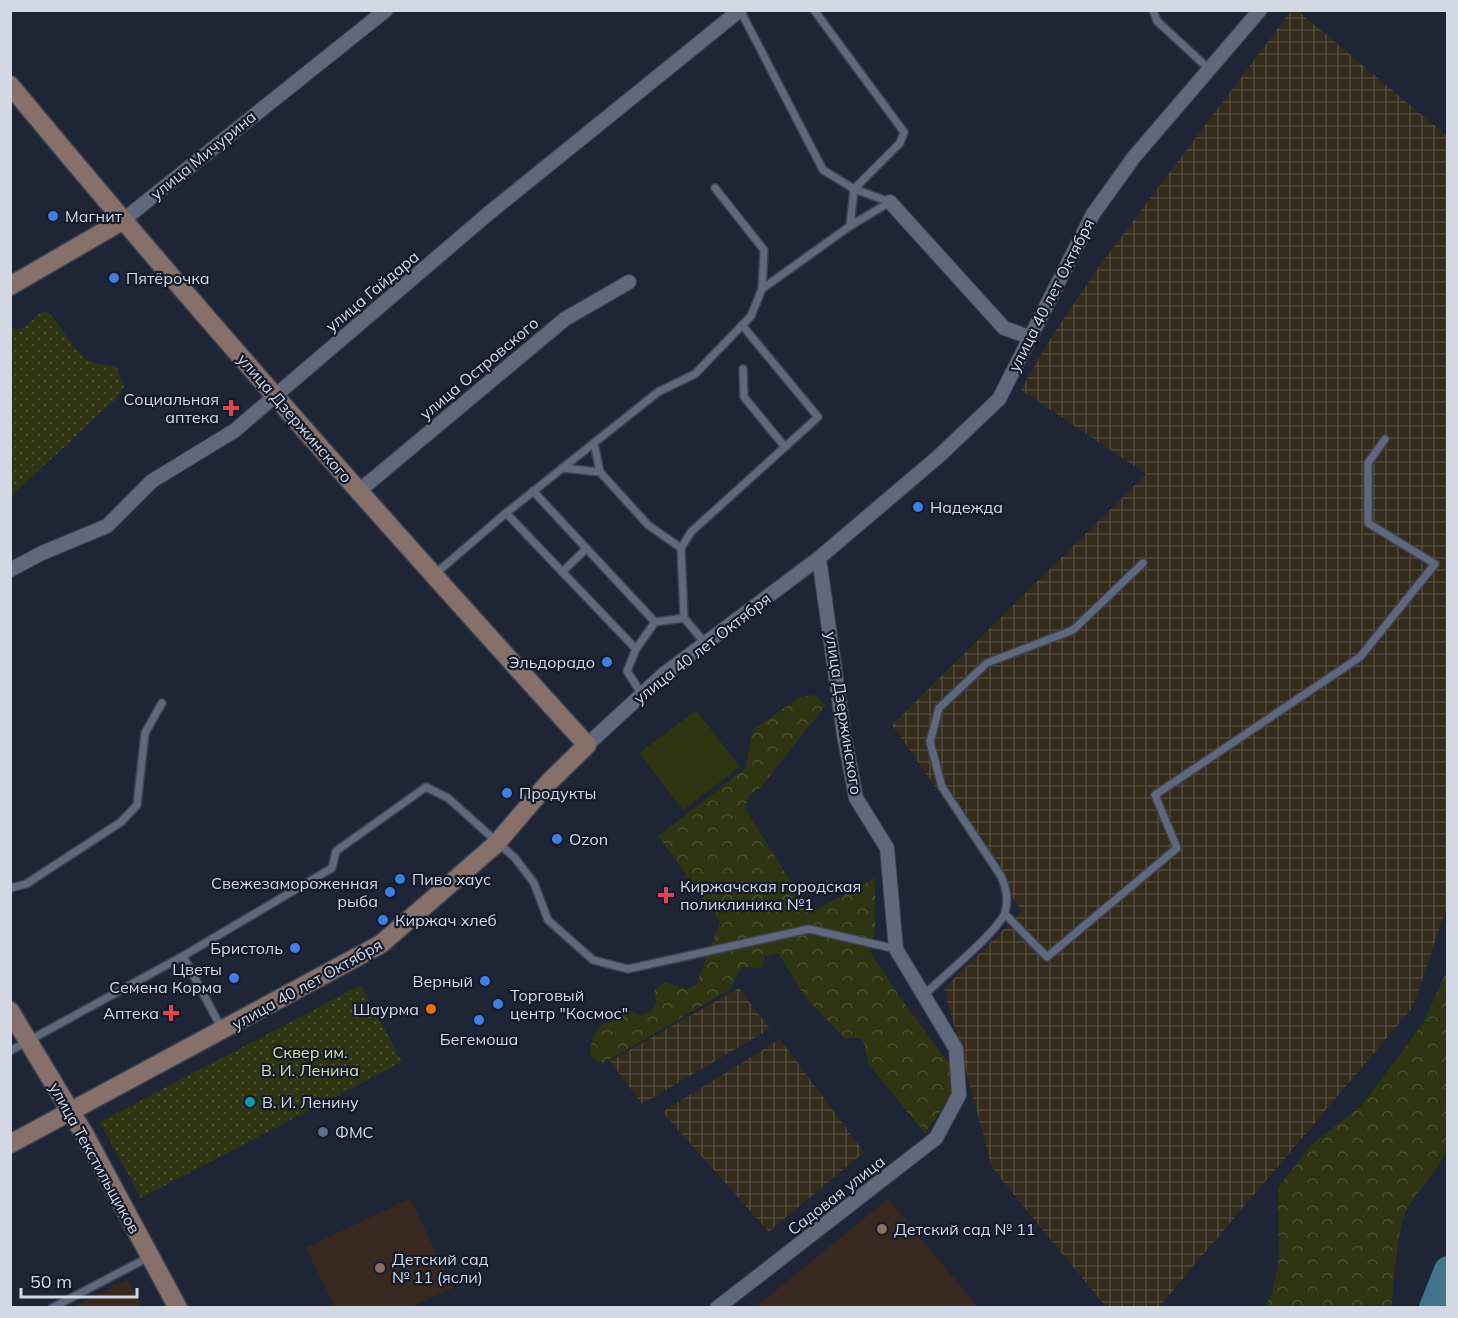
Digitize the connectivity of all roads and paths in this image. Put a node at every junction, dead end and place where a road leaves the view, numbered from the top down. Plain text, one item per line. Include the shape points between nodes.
1 (386, 10) edge
2 (740, 10) edge
3 (814, 10) edge
4 (1153, 10) edge
5 (1260, 10) edge
6 (1209, 69) junction
7 (10, 85) edge
8 (715, 188) dead end
9 (854, 189) junction
10 (890, 202) junction
11 (122, 220) junction
12 (850, 226) junction
13 (629, 282) dead end
14 (10, 286) edge
15 (762, 289) junction
16 (742, 325) junction
17 (1029, 337) junction
18 (743, 369) dead end
19 (274, 396) junction
20 (1385, 440) dead end
21 (594, 443) junction
22 (785, 447) junction
23 (562, 468) junction
24 (600, 472) junction
25 (359, 490) junction
26 (533, 491) junction
27 (506, 513) junction
28 (681, 548) junction
29 (586, 549) junction
30 (819, 558) junction
31 (1143, 563) dead end
32 (10, 570) edge
33 (562, 572) junction
34 (435, 574) junction
35 (684, 618) junction
36 (655, 622) junction
37 (705, 643) junction
38 (636, 649) junction
39 (641, 693) junction
40 (162, 703) dead end
41 (587, 745) junction
42 (496, 844) junction
43 (10, 888) edge
44 (1005, 914) junction
45 (897, 950) junction
46 (183, 956) junction
47 (924, 995) junction
48 (10, 1011) edge
49 (223, 1031) junction
50 (28, 1041) junction
51 (10, 1051) edge
52 (959, 1095) joint
53 (72, 1112) junction
54 (10, 1144) edge
55 (149, 1257) junction
56 (52, 1308) edge
57 (178, 1308) edge
58 (717, 1308) edge

1 - 11 street, улица Мичурина
2 - 9 lane via 823,170
2 - 19 street, улица Гайдара via 489,213
3 - 9 lane via 904,132 900,143
4 - 6 lane via 1157,21
5 - 6 street, улица 40 лет Октября
6 - 17 street, улица 40 лет Октября via 1134,157 1093,214
7 - 11 street, улица Дзержинского
8 - 15 lane via 764,250
9 - 10 lane
9 - 12 lane
10 - 12 lane
10 - 17 street via 1004,328
11 - 14 street, улица Мичурина
11 - 19 street, улица Дзержинского
12 - 15 lane
13 - 25 street, улица Островского via 565,319
15 - 16 lane via 751,316
16 - 21 lane via 695,374 658,392
16 - 22 lane via 818,417
17 - 30 street, улица 40 лет Октября via 999,399
18 - 22 lane via 744,397
19 - 25 street, улица Дзержинского
19 - 32 street, улица Гайдара via 234,431 153,481 106,526
20 - 44 lane via 1368,463 1368,523 1435,564 1360,657 1155,795 1177,848 1047,957
21 - 23 lane
21 - 24 lane
22 - 28 lane via 691,531
23 - 24 lane
23 - 26 lane
24 - 28 lane via 648,525
25 - 34 street, улица Дзержинского
26 - 27 lane
26 - 29 lane
27 - 33 lane
27 - 34 lane
28 - 35 lane
29 - 33 lane
29 - 36 lane
30 - 37 street, улица 40 лет Октября
30 - 45 street, улица Дзержинского via 854,788 856,798 887,848
31 - 44 lane via 1073,630 987,663 939,708 930,742 942,787 1000,876 1007,891
33 - 38 lane
34 - 41 street, улица Дзержинского
35 - 36 lane
35 - 37 lane
36 - 38 lane
37 - 39 street, улица 40 лет Октября
38 - 39 lane via 627,671
39 - 41 street, улица 40 лет Октября
40 - 43 lane via 145,733 137,806 121,822 27,884
41 - 42 street, улица 40 лет Октября
42 - 45 lane via 515,858 534,883 548,920 593,960 628,969 809,929
42 - 46 lane via 448,798 426,787 336,851 332,868
42 - 49 street, улица 40 лет Октября via 381,944
44 - 47 lane
45 - 47 street, улица Дзержинского
46 - 49 lane
46 - 50 lane
47 - 52 street, улица Дзержинского via 956,1049
48 - 50 street, улица Текстильщиков
49 - 53 street, улица 40 лет Октября
50 - 51 lane
50 - 53 street, улица Текстильщиков
52 - 58 street, Садовая улица via 936,1138
53 - 54 street, улица 40 лет Октября
53 - 55 street, улица Текстильщиков
55 - 56 lane
55 - 57 street, улица Текстильщиков

